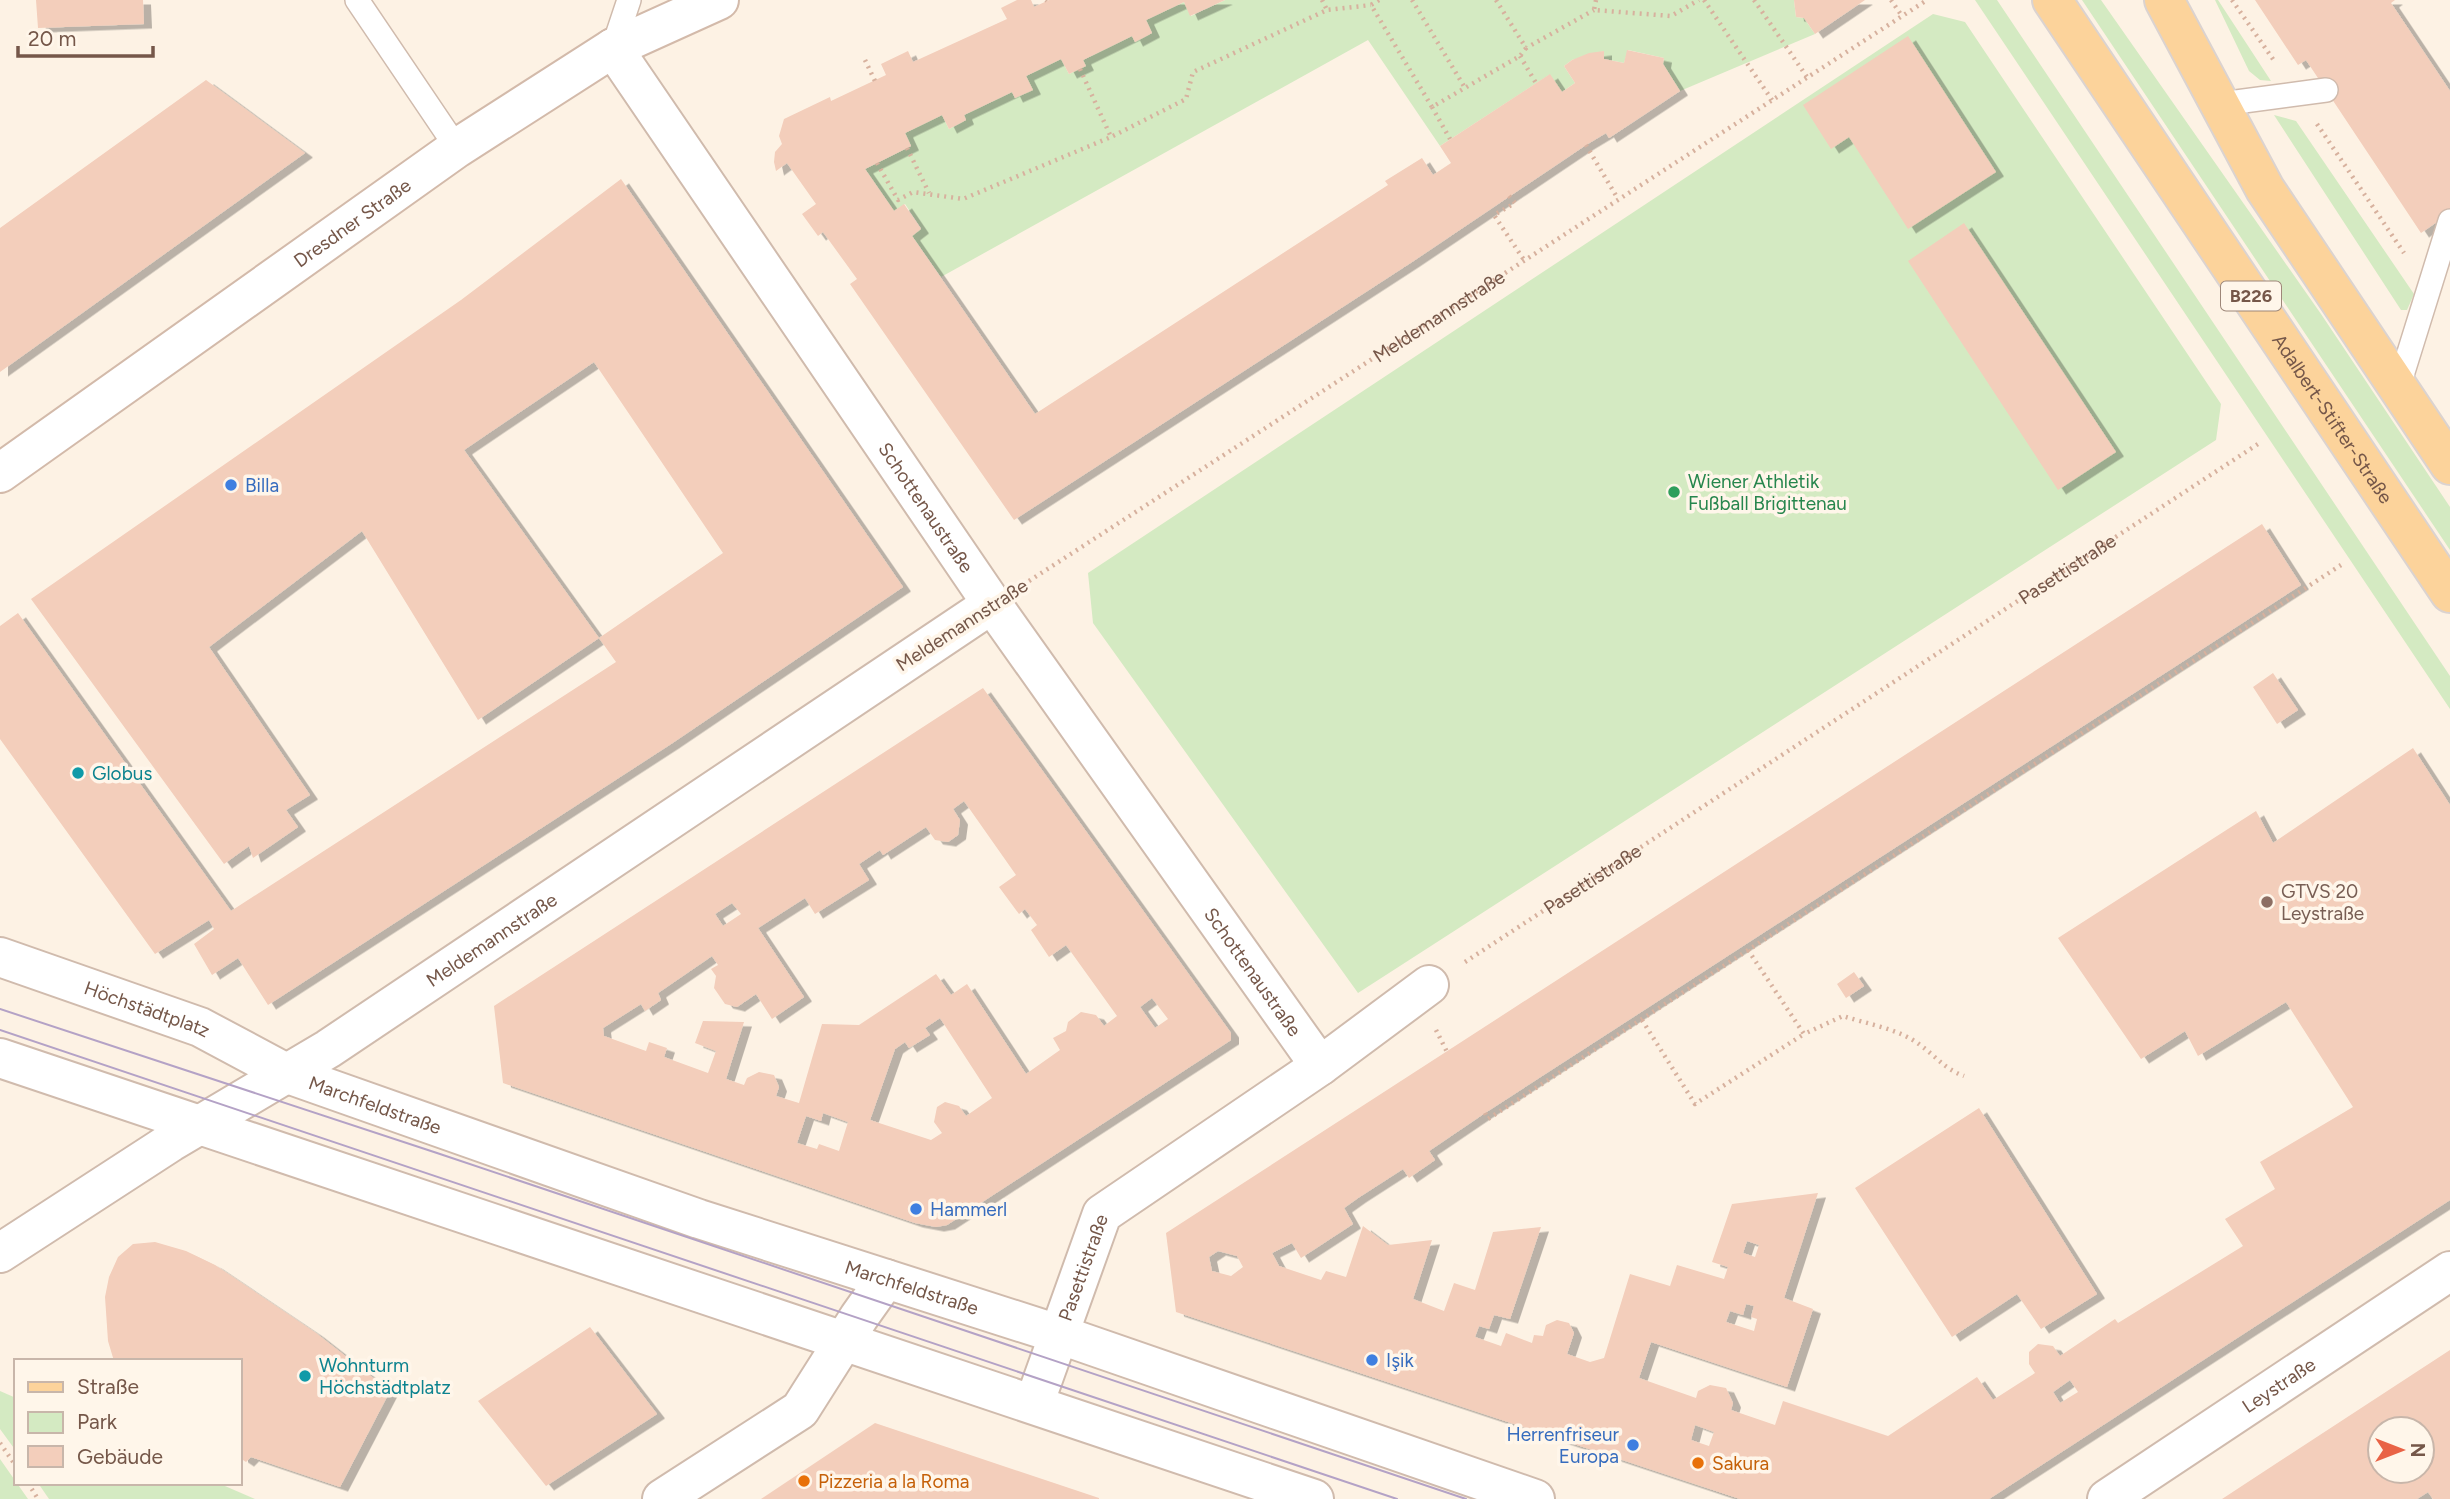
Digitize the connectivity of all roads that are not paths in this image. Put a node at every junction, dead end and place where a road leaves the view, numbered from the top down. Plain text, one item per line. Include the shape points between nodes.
1 (357, 0) edge
2 (629, 0) edge
3 (719, 0) edge
4 (2052, 0) edge
5 (2164, 0) edge
6 (613, 48) junction
7 (2326, 90) dead end
8 (2221, 104) junction
9 (457, 148) junction
10 (2450, 221) edge
11 (2398, 388) junction
12 (2450, 465) edge
13 (0, 473) edge
14 (2450, 593) edge
15 (992, 604) junction
16 (0, 957) edge
17 (1429, 985) road end
18 (0, 1058) edge
19 (1320, 1066) junction
20 (288, 1074) junction
21 (201, 1126) junction
22 (0, 1253) edge
23 (2450, 1270) edge
24 (886, 1279) junction
25 (1058, 1335) junction
26 (844, 1340) junction
27 (1034, 1404) junction
28 (2111, 1498) edge
29 (662, 1499) edge
30 (1314, 1499) edge
31 (1535, 1499) edge

1 - 9 lane
2 - 6 lane
3 - 6 street, Dresdner Straße
4 - 14 main road, Adalbert-Stifter-Straße / B226
5 - 8 main road
6 - 9 street, Dresdner Straße
6 - 15 street, Schottenaustraße
7 - 8 lane
8 - 11 main road via 2265,189
9 - 13 street, Dresdner Straße
10 - 11 lane
11 - 12 main road
15 - 19 street, Schottenaustraße
15 - 20 street, Meldemannstraße
16 - 20 street, Höchstädtplatz via 201,1027
17 - 19 street, Pasettistraße
18 - 21 street
19 - 25 street, Pasettistraße via 1102,1214
20 - 21 street, Meldemannstraße
20 - 24 street, Marchfeldstraße via 699,1219
21 - 22 street, Meldemannstraße
21 - 26 street
23 - 28 street, Leystraße
24 - 25 street, Marchfeldstraße
24 - 26 street
25 - 27 street, Pasettistraße
25 - 31 street, Marchfeldstraße
26 - 27 street
26 - 29 street via 800,1410
27 - 30 street

